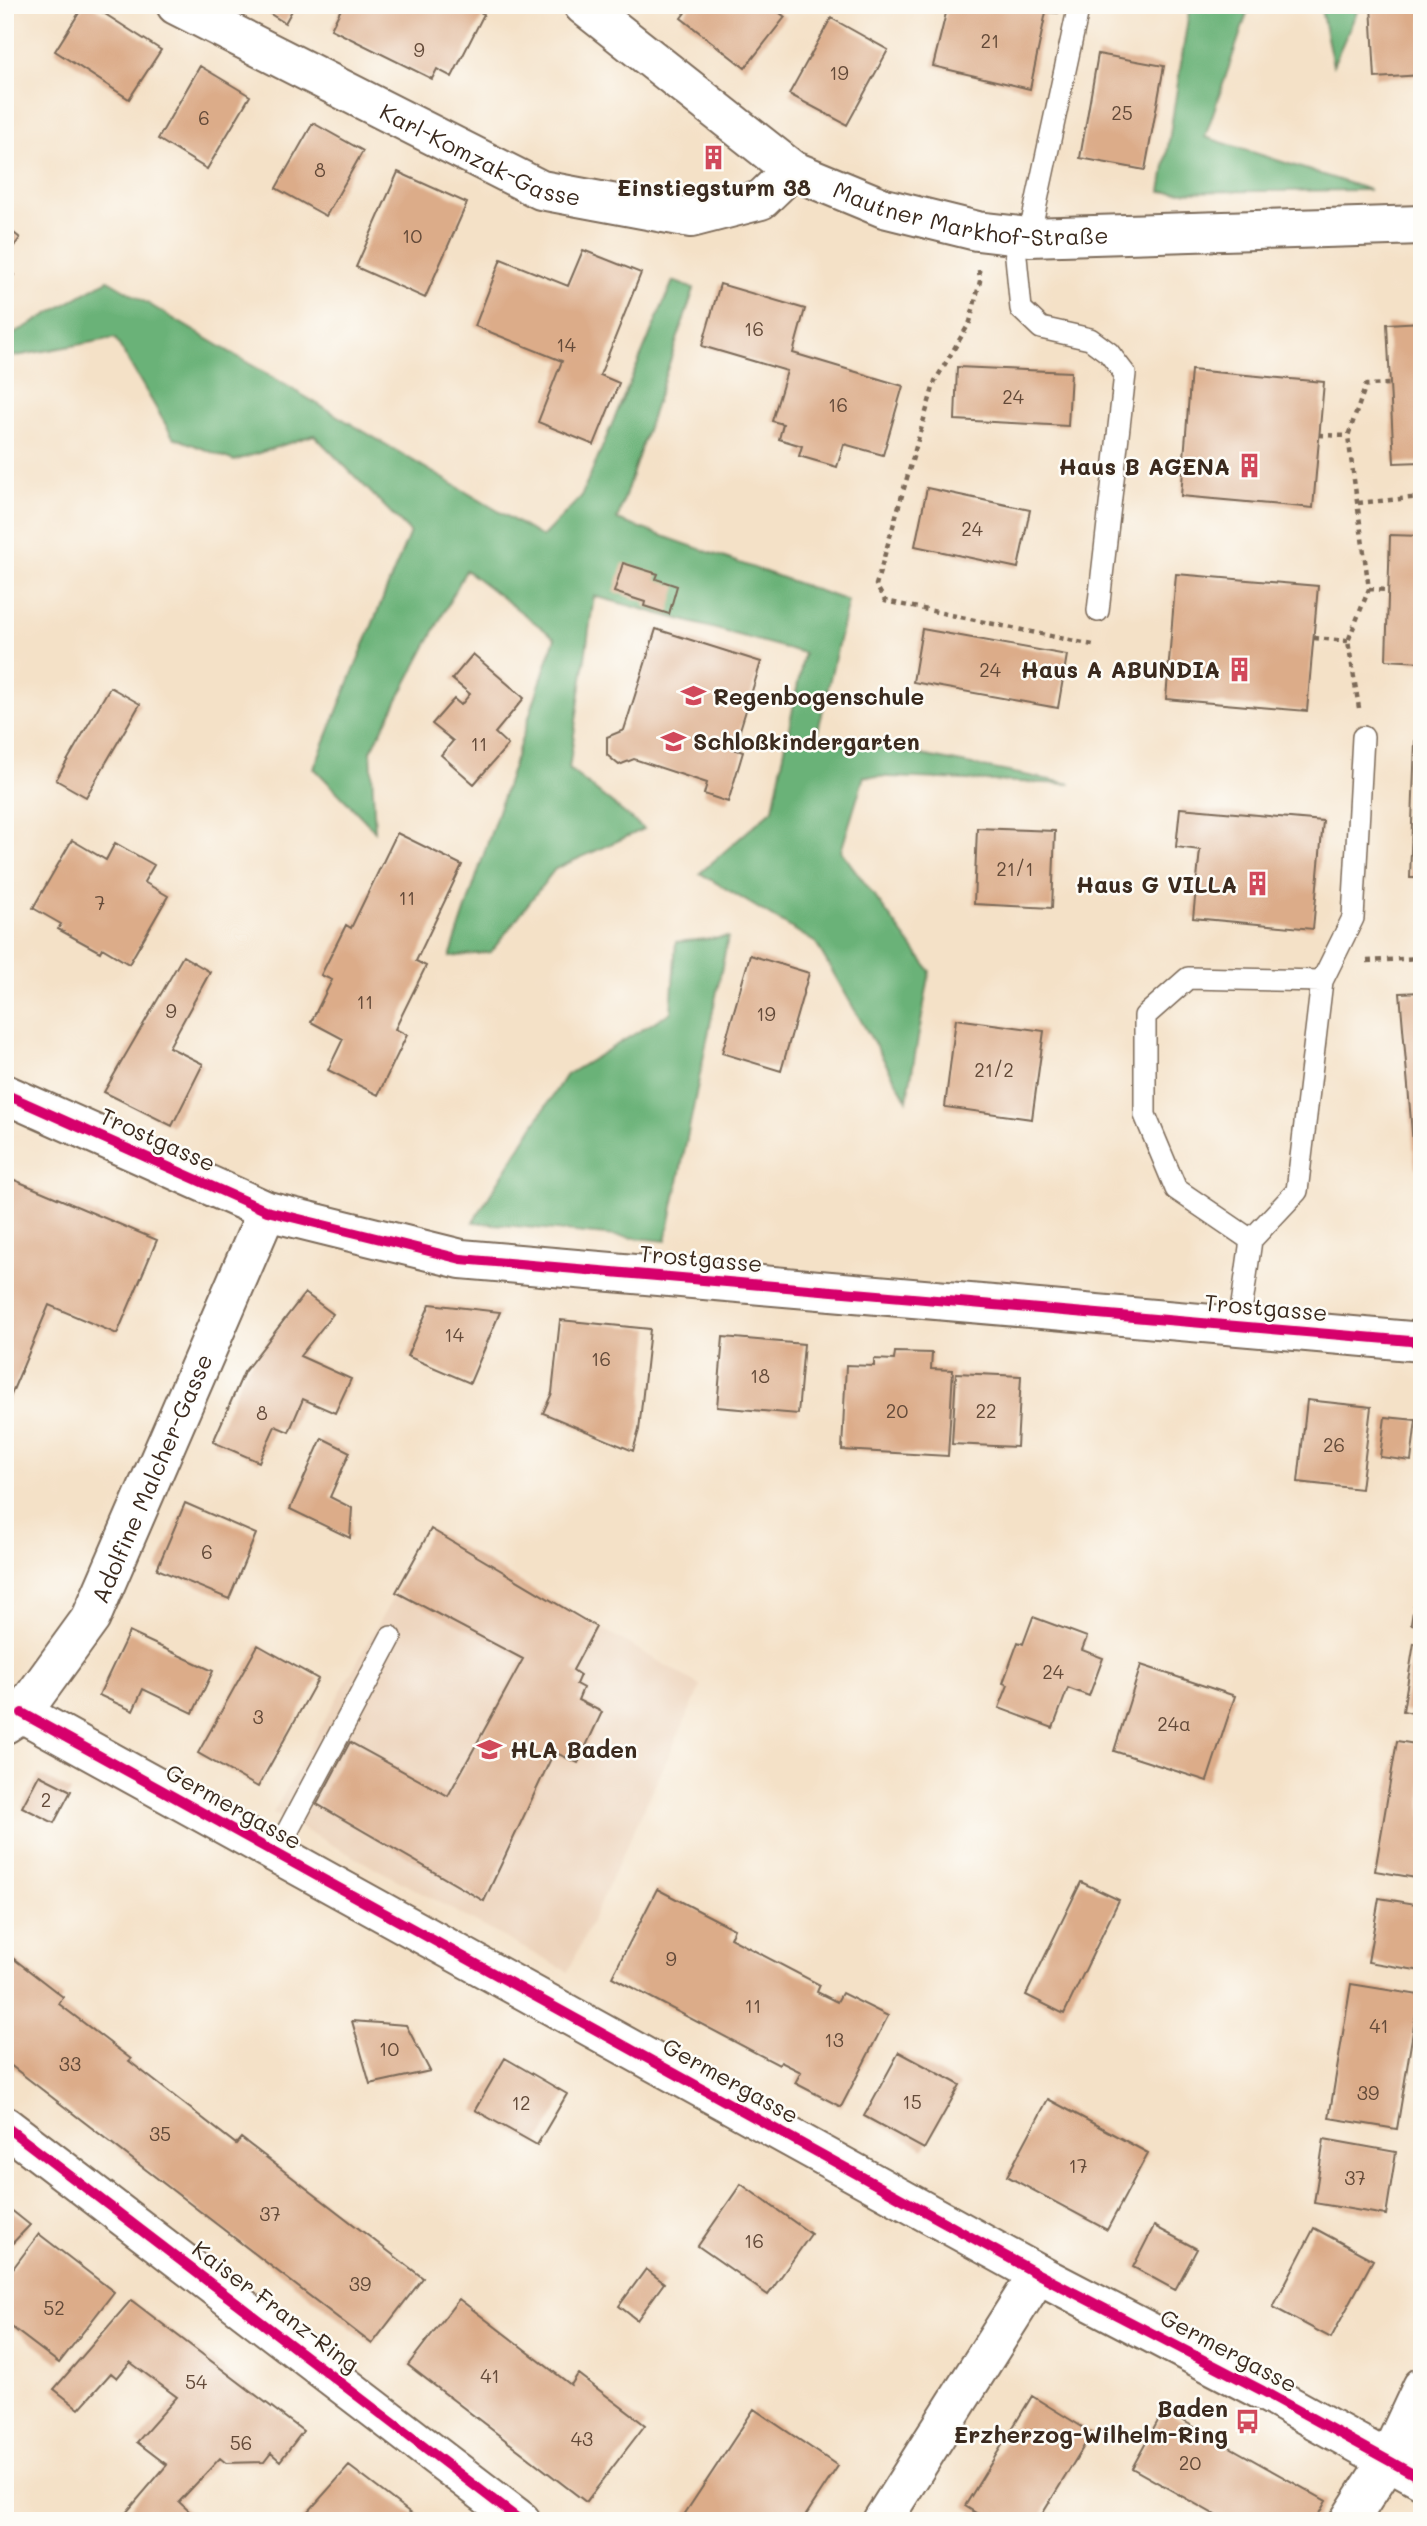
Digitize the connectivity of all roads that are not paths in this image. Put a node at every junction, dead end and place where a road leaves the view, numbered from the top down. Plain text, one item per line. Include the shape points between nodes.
1 (176, 5) edge
2 (583, 5) edge
3 (1079, 5) edge
4 (792, 170) junction
5 (1422, 225) edge
6 (1021, 237) junction
7 (1098, 611) road end
8 (1363, 737) road end
9 (1322, 981) junction
10 (5, 1094) edge
11 (267, 1211) junction
12 (1251, 1240) junction
13 (1239, 1326) junction
14 (1422, 1342) edge
15 (391, 1637) dead end
16 (14, 1719) edge
17 (275, 1853) junction
18 (5, 2126) edge
19 (1038, 2274) junction
20 (1422, 2387) edge
21 (1388, 2460) junction
22 (1422, 2479) edge
23 (521, 2521) edge
24 (882, 2521) edge
25 (1349, 2521) edge

1 - 4 street, Karl-Komzak-Gasse via 541,190 691,218 761,200
2 - 4 street, Mautner Markhof-Straße
3 - 6 lane
4 - 6 street, Mautner Markhof-Straße via 884,208
5 - 6 street, Mautner Markhof-Straße
6 - 7 lane via 1021,309 1041,328 1090,339 1109,353 1125,374
8 - 9 lane via 1353,918
9 - 12 lane via 1297,1191
9 - 12 lane via 1188,978 1145,1016 1145,1115 1176,1189
10 - 11 street, Trostgasse
11 - 13 street, Trostgasse via 461,1259
11 - 16 street, Adolfine Malcher-Gasse via 91,1618
12 - 13 lane
13 - 14 street, Trostgasse
15 - 17 lane
16 - 17 street, Germergasse
17 - 19 street, Germergasse
18 - 23 street, Kaiser Franz-Ring
19 - 21 street, Germergasse
19 - 24 street
20 - 21 street
21 - 22 street, Germergasse
21 - 25 street

